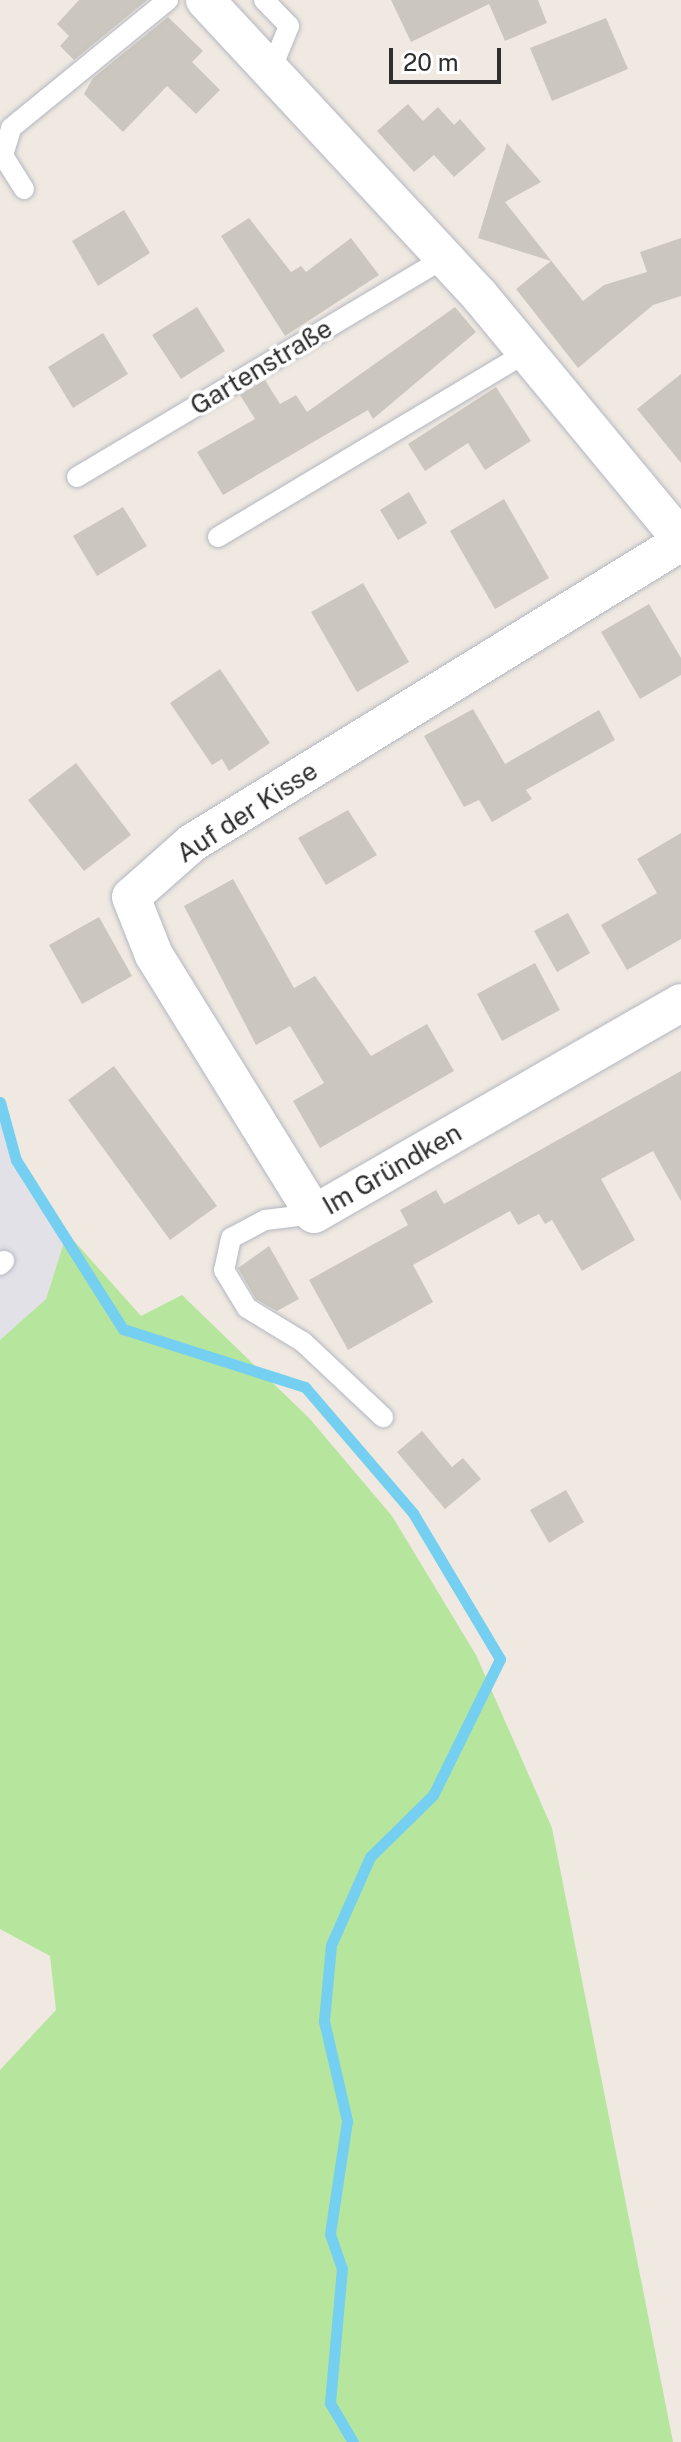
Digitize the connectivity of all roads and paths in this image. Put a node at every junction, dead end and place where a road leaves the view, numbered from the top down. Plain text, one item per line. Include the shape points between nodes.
1 (168, 0) edge
2 (205, 0) edge
3 (264, 0) edge
4 (273, 65) junction
5 (24, 189) dead end
6 (445, 258) junction
7 (527, 352) junction
8 (77, 477) dead end
9 (218, 537) dead end
10 (681, 540) edge
11 (681, 1003) edge
12 (314, 1214) junction
13 (383, 1417) dead end

1 - 5 lane via 11,128 3,155
2 - 4 street
3 - 4 lane via 289,26
4 - 6 street
6 - 7 street
6 - 8 lane, Gartenstraße
7 - 9 lane
7 - 10 street
10 - 12 street, Auf der Kisse via 192,843 131,897 154,955
11 - 12 street, Im Gründken
12 - 13 lane, Im Gründken via 265,1220 231,1238 224,1270 247,1308 303,1342

